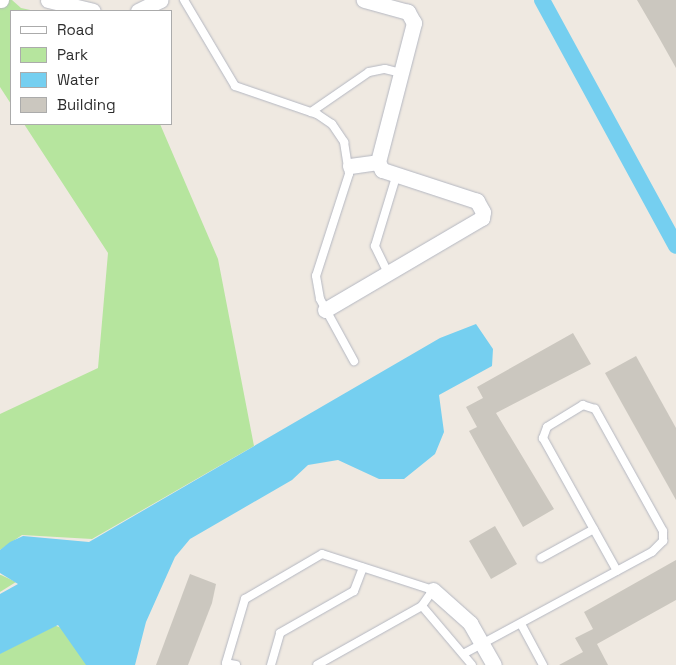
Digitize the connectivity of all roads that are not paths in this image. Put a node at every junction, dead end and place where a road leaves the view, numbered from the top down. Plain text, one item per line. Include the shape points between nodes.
1 (48, 0) edge
2 (161, 0) edge
3 (184, 0) edge
4 (364, 0) edge
5 (88, 10) edge
6 (140, 10) edge
7 (401, 73) junction
8 (311, 112) junction
9 (378, 162) junction
10 (350, 166) junction
11 (396, 177) junction
12 (388, 273) junction
13 (326, 310) junction
14 (354, 361) dead end
15 (594, 529) junction
16 (541, 558) dead end
17 (363, 568) junction
18 (617, 571) junction
19 (433, 590) junction
20 (422, 606) junction
21 (521, 624) junction
22 (482, 645) junction
23 (466, 653) junction
24 (236, 665) edge
25 (272, 665) edge
26 (316, 665) edge
27 (472, 665) edge
28 (494, 665) edge
29 (542, 665) edge

1 - 5 street
2 - 6 street
3 - 8 lane via 235,86
4 - 7 street via 408,12 414,23
7 - 8 lane via 385,69 369,72
7 - 9 street
8 - 10 lane via 332,124 344,142
9 - 10 street
9 - 11 street
10 - 13 lane via 316,276
11 - 12 lane via 375,246
11 - 12 street via 477,200 483,212 482,218
12 - 13 street
13 - 14 lane
15 - 16 lane
15 - 18 lane
15 - 18 lane via 543,438 548,427 583,405 595,409 663,531 663,541 652,552
17 - 19 lane
17 - 24 lane via 322,554 245,599 226,663
17 - 25 lane via 354,591 280,634
18 - 21 lane
19 - 20 lane
19 - 22 street via 455,606
20 - 23 lane
20 - 26 lane
21 - 22 lane
21 - 29 lane
22 - 23 lane
22 - 28 street
23 - 27 lane

